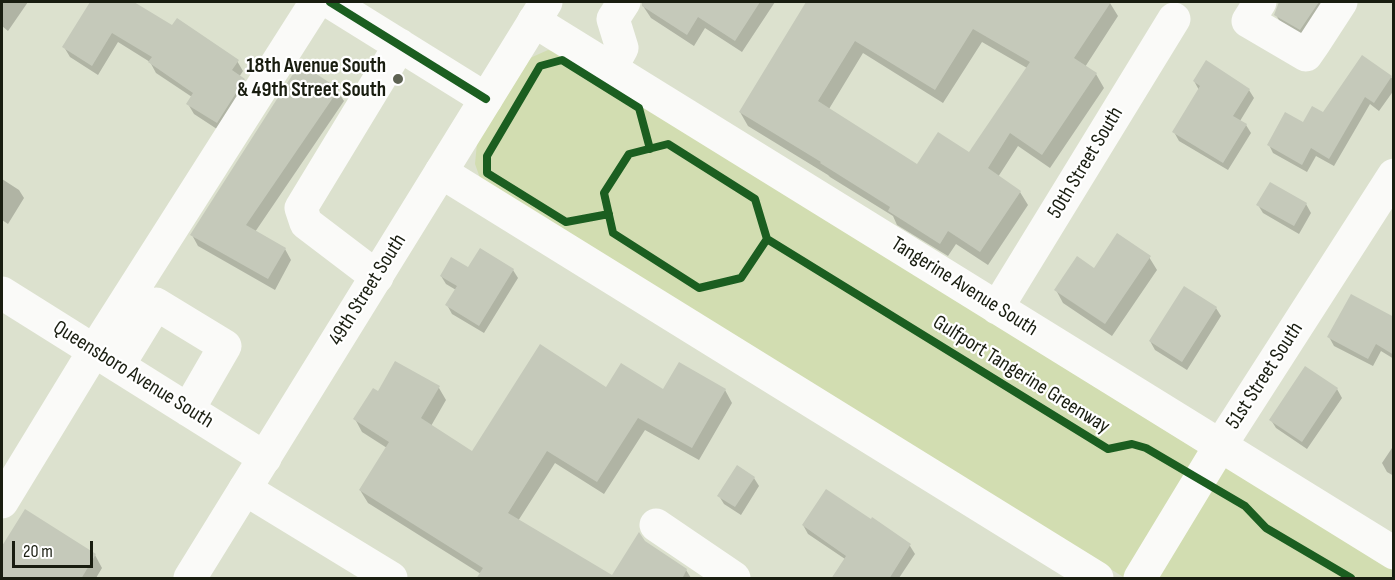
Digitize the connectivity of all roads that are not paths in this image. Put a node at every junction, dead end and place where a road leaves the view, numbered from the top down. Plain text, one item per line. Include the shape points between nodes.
1 (316, 2) edge
2 (330, 2) edge
3 (624, 2) edge
4 (1260, 2) edge
5 (1341, 2) edge
6 (540, 11) edge
7 (1174, 19) dead end
8 (400, 45) junction
9 (610, 68) junction
10 (486, 99) junction
11 (441, 172) junction
12 (1394, 175) edge
13 (376, 277) junction
14 (2, 293) edge
15 (998, 308) junction
16 (106, 358) junction
17 (188, 410) junction
18 (1220, 446) junction
19 (265, 458) junction
20 (245, 489) junction
21 (2, 502) edge
22 (656, 525) dead end
23 (1394, 553) edge
24 (386, 577) edge
25 (190, 579) edge
26 (734, 579) edge
27 (1096, 579) edge
28 (1140, 579) edge

1 - 16 street
2 - 8 street
3 - 9 street via 613,19 622,48
4 - 5 street via 1248,21 1306,55
6 - 9 street, Tangerine Avenue South
6 - 10 street, 49th Street South
7 - 15 street, 50th Street South
8 - 10 street
8 - 13 street via 301,208 306,223
9 - 15 street, Tangerine Avenue South
10 - 11 street, 49th Street South
11 - 13 street, 49th Street South
11 - 27 street
12 - 18 street, 51st Street South
13 - 19 street, 49th Street South
14 - 16 street, Queensboro Avenue South
15 - 18 street, Tangerine Avenue South
16 - 17 street, Queensboro Avenue South
16 - 17 street via 156,304 225,346
16 - 21 street
17 - 19 street, Queensboro Avenue South
18 - 23 street, Tangerine Avenue South
18 - 28 street, 51st Street South
19 - 20 street, 49th Street South
20 - 24 street
20 - 25 street, 49th Street South
22 - 26 street

